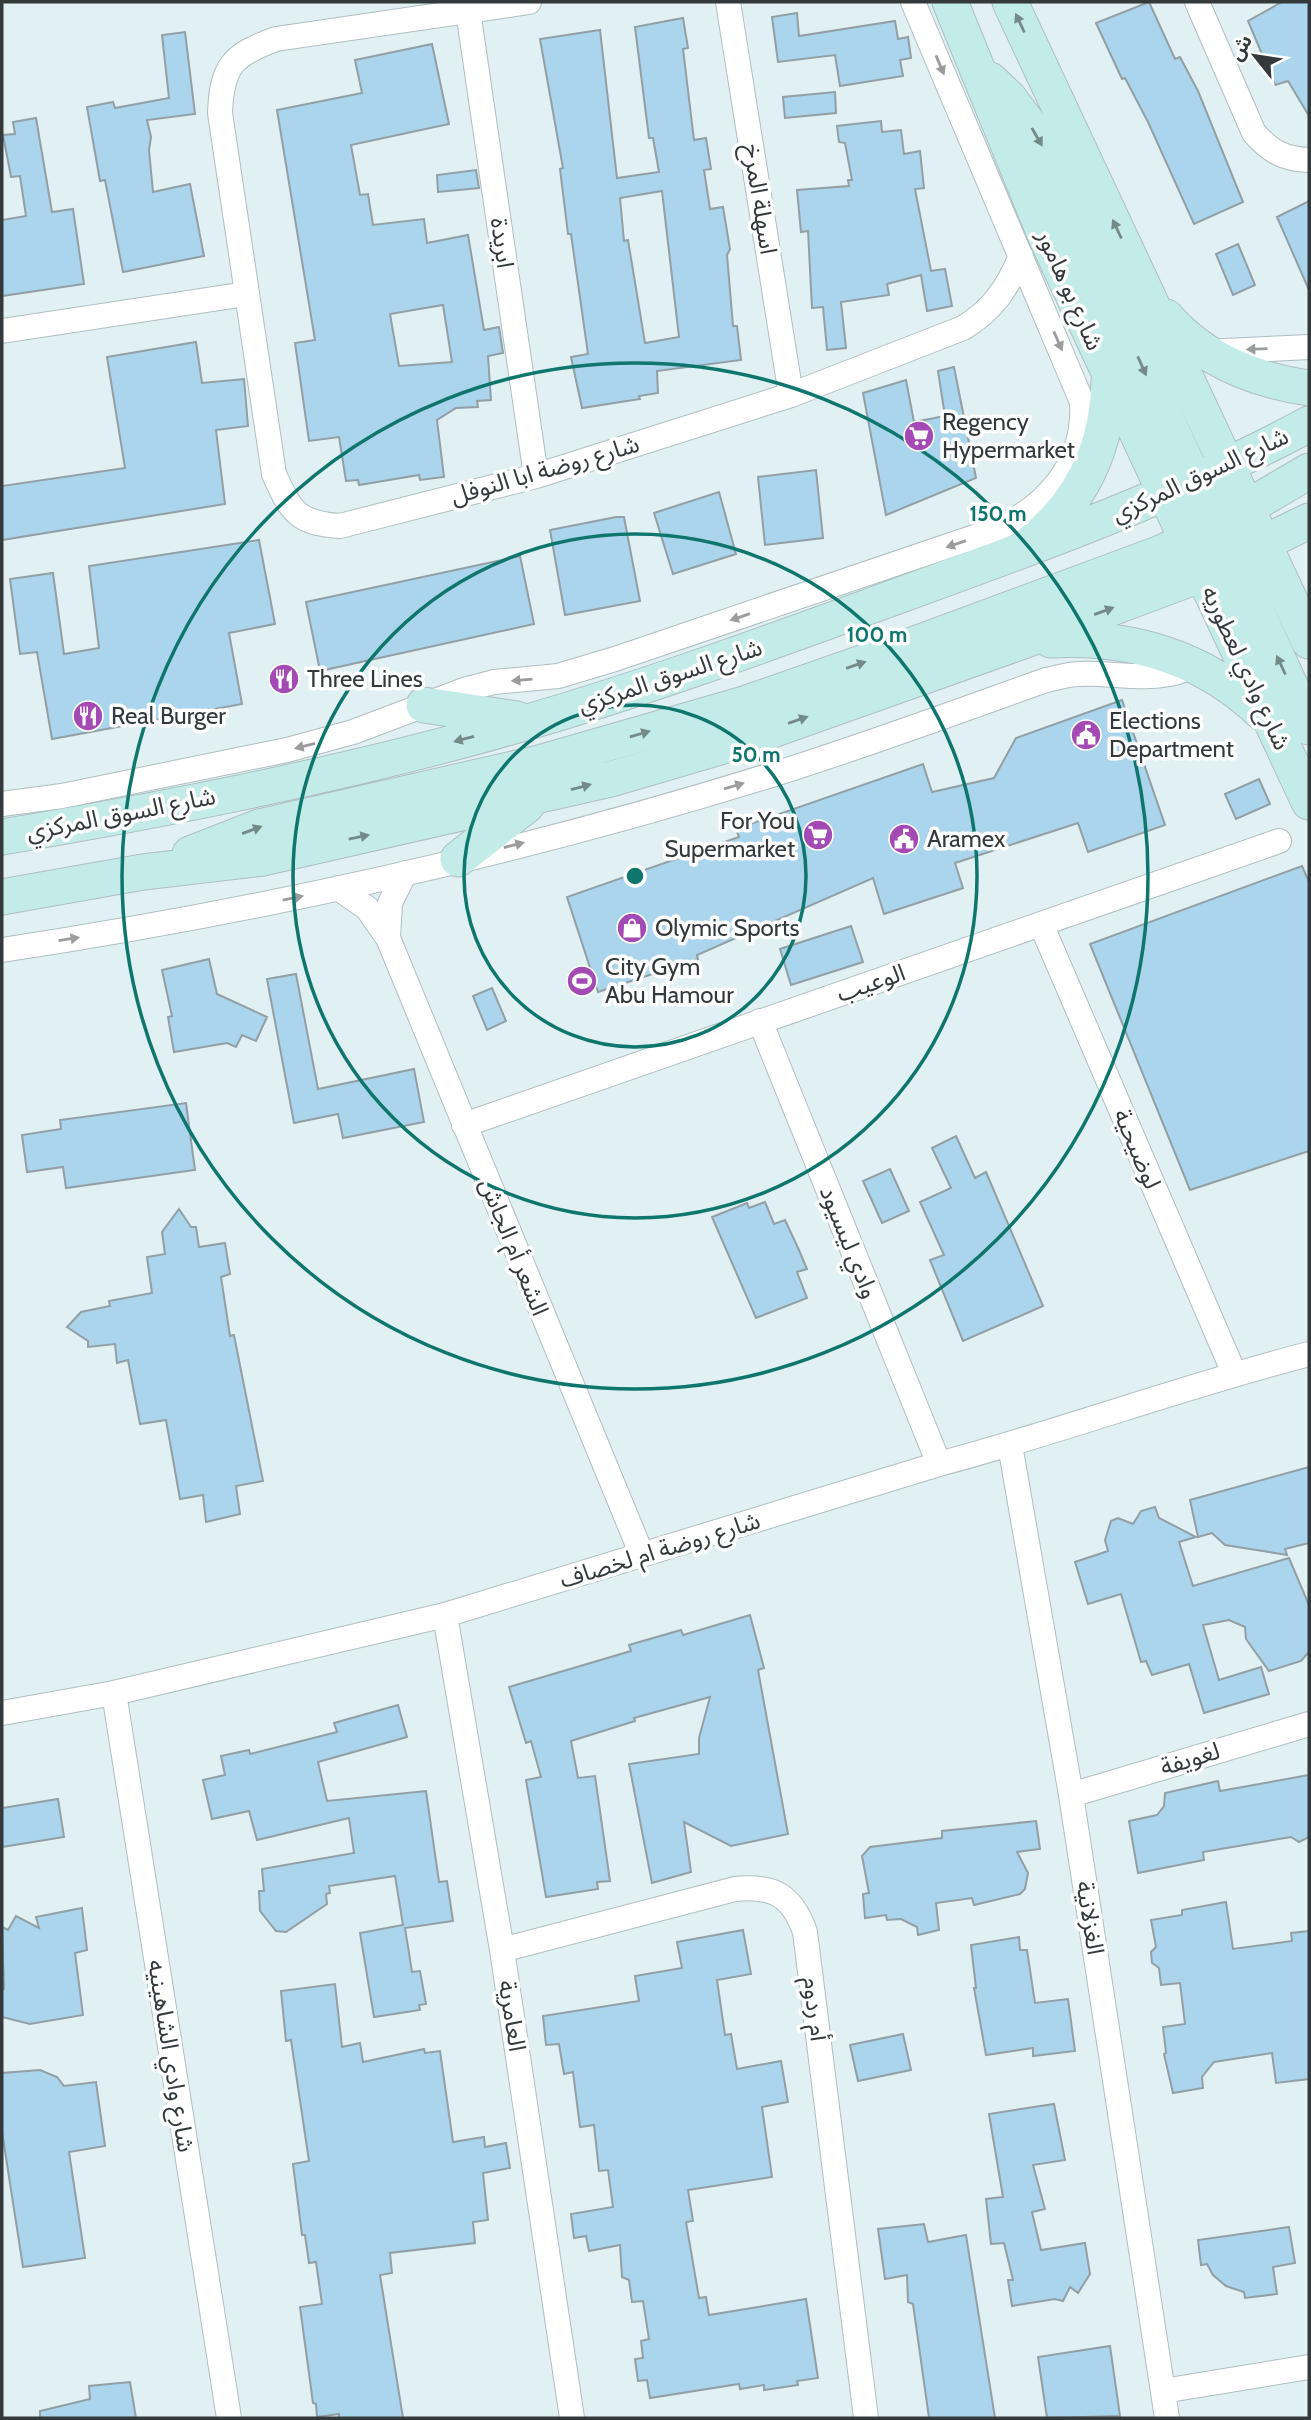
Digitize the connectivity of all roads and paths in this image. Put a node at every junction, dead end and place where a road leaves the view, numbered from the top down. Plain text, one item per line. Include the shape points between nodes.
1 (528, 2) edge
2 (728, 2) edge
3 (913, 2) edge
4 (950, 2) edge
5 (1010, 2) edge
6 (1197, 2) edge
7 (468, 11) junction
8 (976, 67) junction
9 (1309, 160) edge
10 (1021, 256) junction
11 (1147, 290) junction
12 (246, 294) junction
13 (1039, 298) junction
14 (998, 300) junction
15 (2, 331) edge
16 (1309, 347) edge
17 (1205, 352) junction
18 (1109, 376) junction
19 (1309, 388) edge
20 (791, 395) junction
21 (1309, 424) edge
22 (1078, 444) joint
23 (1227, 467) junction
24 (1309, 471) edge
25 (536, 476) junction
26 (1178, 488) junction
27 (1309, 521) edge
28 (1216, 525) junction
29 (1264, 544) junction
30 (1012, 555) junction
31 (1217, 565) junction
32 (1023, 641) junction
33 (1309, 641) edge
34 (1194, 665) junction
35 (424, 705) junction
36 (1269, 719) junction
37 (530, 722) junction
38 (1309, 727) edge
39 (536, 798) junction
40 (1309, 802) edge
41 (2, 804) edge
42 (2, 837) edge
43 (1279, 841) dead end
44 (458, 859) junction
45 (143, 872) junction
46 (405, 873) junction
47 (338, 888) junction
48 (2, 897) edge
49 (1041, 924) junction
50 (388, 938) junction
51 (2, 950) edge
52 (760, 1021) junction
53 (464, 1125) junction
54 (1309, 1354) edge
55 (1234, 1374) junction
56 (1010, 1445) junction
57 (939, 1464) junction
58 (642, 1555) junction
59 (445, 1615) junction
60 (114, 1693) junction
61 (2, 1713) edge
62 (1309, 1724) edge
63 (1071, 1795) junction
64 (502, 1951) junction
65 (1309, 2367) edge
66 (1163, 2391) junction
67 (229, 2418) edge
68 (572, 2418) edge
69 (866, 2418) edge
70 (1167, 2418) edge

1 - 7 street, شارع روضة ابا النوفل
2 - 20 street, اسهلة المرخ
3 -> 10 street, شارع بو هامور
4 - 8 main road, شارع بو هامور
11 -> 5 main road
6 - 9 street via 1254,133 1279,155
7 - 12 street, شارع روضة ابا النوفل via 276,39 251,48 232,62 222,85 220,113
7 - 25 street, ابريدة
8 - 18 main road, شارع بو هامور
8 -> 26 main road via 1009,98 1039,138
10 - 13 street, شارع بو هامور
10 - 14 street, شارع روضة ابا النوفل
11 - 17 main road via 1172,324
11 - 23 main road
12 - 15 street
12 - 25 street, شارع روضة ابا النوفل via 274,474 293,512 315,524 340,526
13 - 14 street
13 -> 22 street, شارع بو هامور via 1082,402
14 - 20 street, شارع روضة ابا النوفل via 963,328
16 -> 17 street
17 - 19 main road via 1255,377
18 - 26 main road, شارع بو هامور
18 - 30 main road via 1105,429 1086,479 1054,522
20 - 25 street, شارع روضة ابا النوفل
21 - 23 main road, شارع السوق المركزي
22 -> 35 street, شارع السوق المركزي via 1054,490 1016,522 615,659 558,676 495,682
23 - 26 main road, شارع السوق المركزي
23 - 28 main road via 1231,504
24 - 28 main road
26 - 28 main road, شارع بو هامور
26 - 30 main road, شارع السوق المركزي
27 - 29 main road
28 - 29 main road via 1235,541
28 - 31 main road, شارع بو هامور
45 -> 28 main road via 259,827 539,763 744,704 899,650
29 - 31 main road
29 - 33 main road
30 - 37 main road, شارع السوق المركزي
32 -> 31 main road
31 - 36 main road, شارع وادي لعطوريه
38 -> 31 main road
32 - 34 main road via 1114,641 1143,646
39 -> 32 main road via 747,739
34 - 36 main road via 1224,681
44 -> 34 street via 619,819 786,770 1046,680 1076,674 1171,674
35 - 37 main road
35 -> 41 street, شارع السوق المركزي via 287,750
36 - 40 main road, شارع وادي لعطوريه
37 -> 42 main road, شارع السوق المركزي via 370,765
39 - 44 main road
45 -> 39 main road via 263,858
43 - 49 street, الوعيب
44 - 46 street
45 - 48 main road
46 - 47 street
46 - 50 street, الشعر أم الجاش via 390,903
47 - 50 street, الشعر أم الجاش via 367,908
51 -> 47 street via 220,914
49 - 52 street, الوعيب
49 - 55 street, لوضيحية
50 - 53 street, الشعر أم الجاش
52 - 53 street, الوعيب
52 - 57 street, وادي ليسيود
53 - 58 street, الشعر أم الجاش
54 - 55 street, شارع روضة ام لخصاف
55 - 56 street, شارع روضة ام لخصاف
56 - 57 street, شارع روضة ام لخصاف
56 - 63 street, الغزلانية
57 - 58 street, شارع روضة ام لخصاف
58 - 59 street, شارع روضة ام لخصاف
59 - 60 street, شارع روضة ام لخصاف
59 - 64 street, العامرية
60 - 61 street, شارع روضة ام لخصاف
60 - 67 street, شارع وادي الشاهينيه
62 - 63 street, لغويفة
63 - 66 street, الغزلانية
64 - 68 street, العامرية
64 - 69 street, أم ردوم via 735,1889 761,1886 797,1909 805,1932
65 - 66 street
66 - 70 street, الغزلانية

